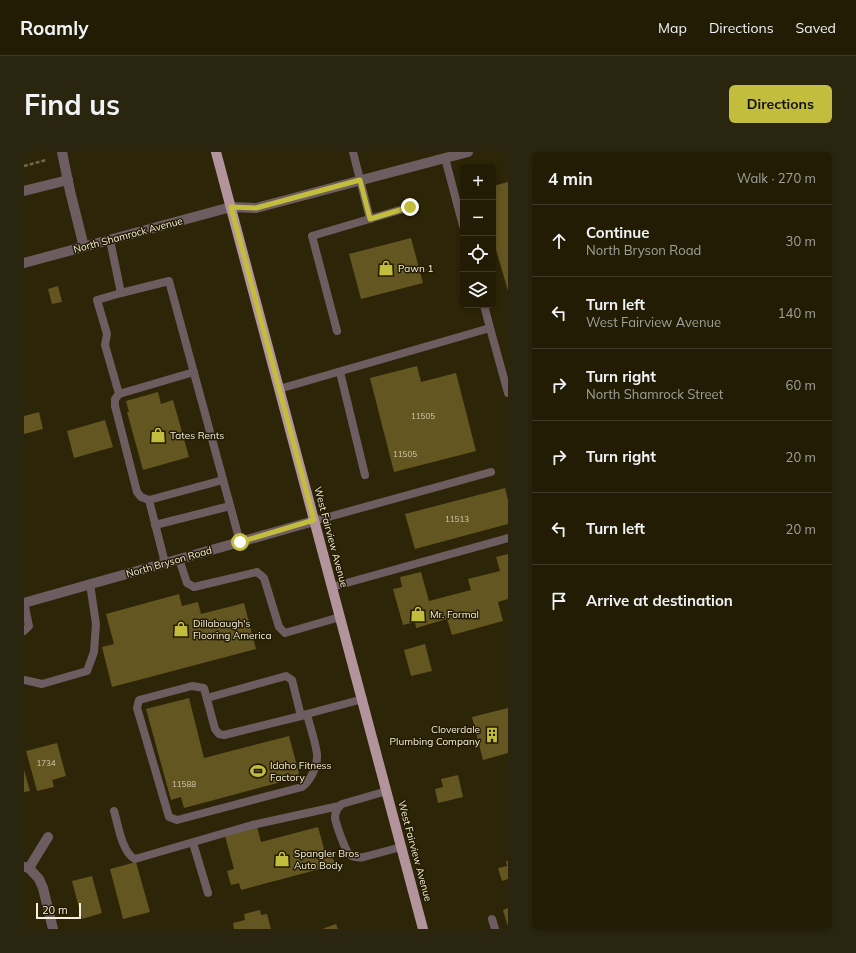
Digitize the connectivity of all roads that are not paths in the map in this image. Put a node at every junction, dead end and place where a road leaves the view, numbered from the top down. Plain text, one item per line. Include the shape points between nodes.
1 (62, 152) edge
2 (216, 152) edge
3 (353, 152) edge
4 (468, 152) edge
5 (445, 158) junction
6 (68, 180) junction
7 (360, 180) junction
8 (24, 191) edge
9 (231, 207) junction
10 (410, 207) dead end
11 (460, 215) edge
12 (370, 219) junction
13 (110, 240) junction
14 (84, 247) junction
15 (24, 263) edge
16 (121, 293) junction
17 (485, 308) edge
18 (490, 328) junction
19 (337, 332) dead end
20 (194, 372) junction
21 (340, 372) junction
22 (279, 389) junction
23 (508, 393) edge
24 (119, 394) junction
25 (491, 472) dead end
26 (366, 475) dead end
27 (223, 480) junction
28 (148, 500) junction
29 (230, 506) junction
30 (314, 520) junction
31 (155, 525) junction
32 (508, 538) edge
33 (240, 542) junction
34 (179, 559) junction
35 (165, 563) junction
36 (90, 584) junction
37 (332, 587) junction
38 (24, 603) edge
39 (340, 617) junction
40 (24, 631) edge
41 (24, 680) edge
42 (207, 698) junction
43 (363, 699) junction
44 (304, 715) junction
45 (387, 792) junction
46 (339, 806) junction
47 (114, 811) dead end
48 (48, 837) dead end
49 (193, 843) junction
50 (401, 846) junction
51 (27, 867) edge
52 (208, 893) dead end
53 (492, 919) dead end
54 (53, 929) edge
55 (423, 929) edge
56 (495, 929) edge

1 - 6 street
2 - 9 main road, West Fairview Avenue
3 - 7 lane
4 - 5 street, North Shamrock Avenue
5 - 7 street, North Shamrock Avenue
5 - 11 lane
6 - 8 street
6 - 14 street
7 - 9 street, North Shamrock Avenue via 256,208
7 - 12 lane
9 - 13 street, North Shamrock Avenue
9 - 22 main road, West Fairview Avenue
10 - 12 lane
12 - 19 lane via 312,236
13 - 14 street, North Shamrock Avenue
13 - 16 lane
14 - 15 street, North Shamrock Avenue
16 - 20 lane via 169,281
16 - 24 lane via 97,300 107,334 105,345
17 - 18 lane
18 - 21 lane
18 - 23 lane
20 - 24 lane
20 - 27 lane
21 - 22 lane
21 - 26 lane
22 - 30 main road, West Fairview Avenue
24 - 28 lane via 114,406 137,492
25 - 30 lane
27 - 28 lane
27 - 29 lane
28 - 31 lane
29 - 31 lane
29 - 33 lane
30 - 33 street, North Bryson Road
30 - 37 main road, West Fairview Avenue
31 - 35 lane
32 - 37 lane
33 - 34 street, North Bryson Road
34 - 35 street, North Bryson Road
34 - 39 lane via 187,583 194,587 257,572 264,578 278,627 285,633
35 - 36 street, North Bryson Road
36 - 38 street, North Bryson Road
36 - 41 lane via 96,624 94,652 87,671 42,684
37 - 39 main road, West Fairview Avenue
38 - 40 lane via 29,626
39 - 43 main road, West Fairview Avenue
42 - 44 lane via 215,729 224,735
42 - 44 lane via 286,676 292,680
42 - 44 lane via 204,688 192,686 139,700 137,708 169,817 177,820 302,787 307,783 315,769 318,756
43 - 44 lane
43 - 45 main road, West Fairview Avenue
45 - 46 lane
45 - 50 main road, West Fairview Avenue
46 - 49 lane via 252,825
46 - 50 lane via 335,817 345,850 353,857 364,857
47 - 49 lane via 124,848 130,857 135,859
48 - 51 street
49 - 52 lane
50 - 55 main road, West Fairview Avenue
51 - 54 street via 39,879 43,888
53 - 56 lane

